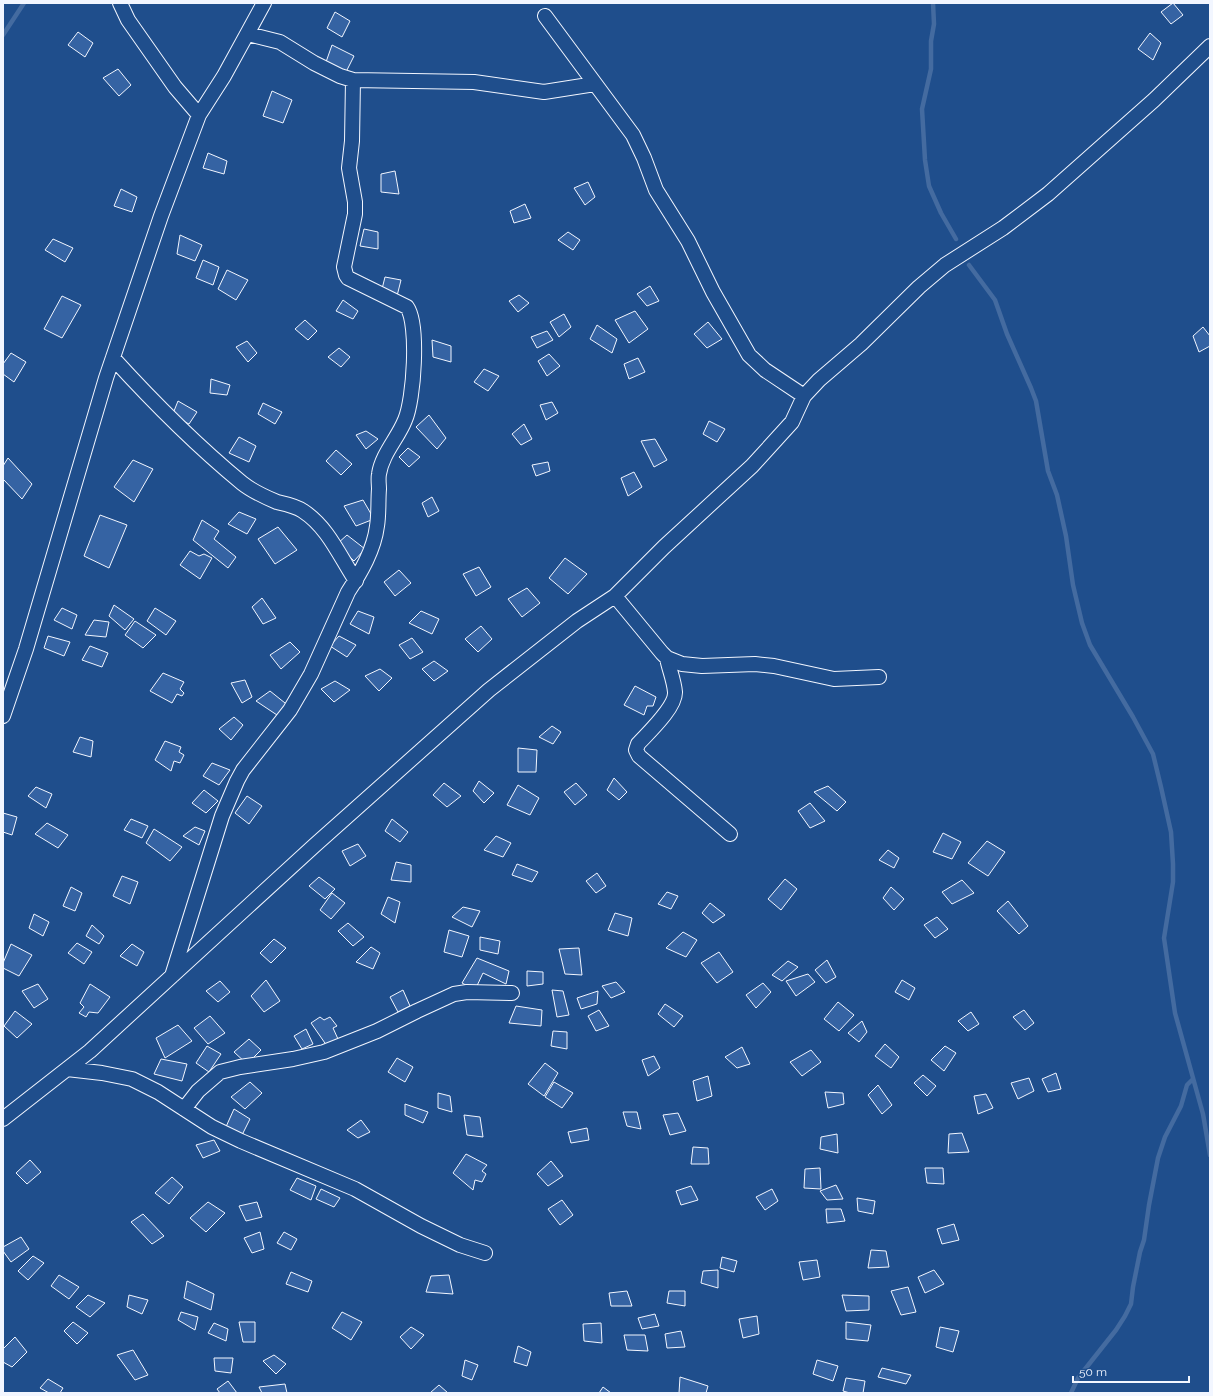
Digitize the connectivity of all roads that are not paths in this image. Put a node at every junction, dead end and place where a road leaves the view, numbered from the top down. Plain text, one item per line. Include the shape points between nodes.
1 (120, 3) edge
2 (264, 3) edge
3 (545, 16) dead end
4 (248, 34) junction
5 (1210, 46) edge
6 (353, 80) junction
7 (595, 84) junction
8 (199, 115) junction
9 (113, 358) junction
10 (804, 396) junction
11 (356, 581) junction
12 (615, 596) junction
13 (667, 658) junction
14 (879, 677) dead end
15 (3, 716) edge
16 (730, 834) dead end
17 (172, 977) junction
18 (512, 993) dead end
19 (67, 1069) junction
20 (184, 1110) junction
21 (3, 1119) edge
22 (485, 1253) dead end

1 - 8 street via 128,20 175,87
2 - 4 street
3 - 7 street
4 - 6 street via 280,42 340,76
4 - 8 street
5 - 10 street via 1154,100 1048,194 1003,228 945,265
6 - 7 street via 474,82 544,92
6 - 11 street via 349,168 355,214 344,271 348,278 407,307 411,313 414,347 413,382 406,419 383,460 379,474 377,526 371,550
7 - 10 street via 632,135 656,190 688,241 749,356
8 - 9 street via 161,216
9 - 11 street via 169,416 244,484 276,501 302,510 315,520
9 - 15 street via 26,649
10 - 12 street via 792,422 752,466
11 - 17 street via 348,592 311,674 290,710 237,780 222,816
12 - 13 street
12 - 17 street via 578,621 489,690
13 - 14 street via 682,664 702,666 774,666 834,679
13 - 16 street via 675,692 674,700 638,744 636,750 639,756
17 - 19 street
18 - 20 street via 454,994 377,1031 324,1052 220,1072 198,1092
19 - 20 street via 132,1079 158,1092
19 - 21 street
20 - 22 street via 241,1141 355,1189 421,1226 460,1245

